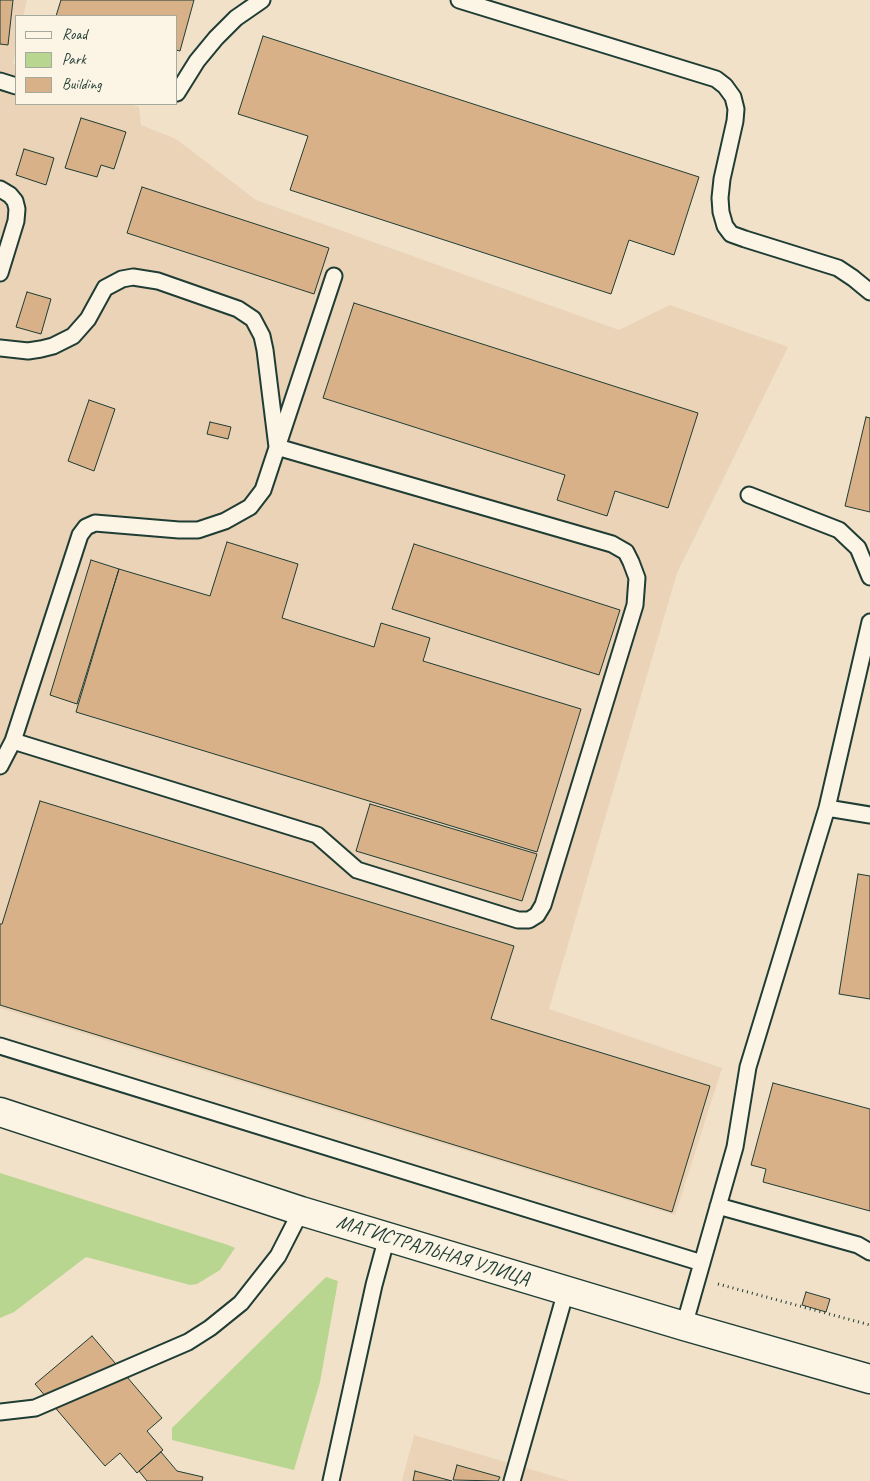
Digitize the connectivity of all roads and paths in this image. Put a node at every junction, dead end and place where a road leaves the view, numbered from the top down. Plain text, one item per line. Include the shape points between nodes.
1 (262, 0) edge
2 (459, 0) edge
3 (0, 81) edge
4 (15, 86) edge
5 (178, 91) edge
6 (0, 189) edge
7 (0, 274) edge
8 (334, 276) dead end
9 (870, 292) edge
10 (0, 348) edge
11 (277, 447) junction
12 (750, 495) dead end
13 (870, 577) edge
14 (870, 622) edge
15 (13, 741) junction
16 (0, 766) edge
17 (827, 808) junction
18 (870, 816) edge
19 (0, 1046) edge
20 (0, 1112) edge
21 (718, 1206) junction
22 (301, 1211) junction
23 (387, 1237) junction
24 (870, 1252) edge
25 (702, 1263) junction
26 (566, 1290) junction
27 (684, 1326) junction
28 (870, 1379) edge
29 (0, 1412) edge
30 (331, 1481) edge
31 (512, 1481) edge

1 - 5 lane via 236,18 216,38
2 - 9 lane via 716,79 733,97 736,109 720,198 725,226 731,234 838,268
3 - 4 lane
6 - 7 lane via 10,195 17,209
8 - 11 lane
10 - 11 lane via 41,349 73,336 88,319 105,288 133,277 152,279 238,309 253,319 262,336
11 - 15 lane via 263,490 250,507 225,521 198,530 95,523 86,528 80,535
11 - 15 lane via 612,544 626,552 637,578 635,605 543,905 537,915 529,920 518,920 357,870 317,835
12 - 13 lane via 839,530 858,548
14 - 17 lane
15 - 16 lane
17 - 18 lane
17 - 21 lane via 748,1067 735,1146
19 - 25 lane
20 - 22 main road, МАГИСТРАЛЬНАЯ УЛИЦА
21 - 24 lane via 858,1245
21 - 25 lane
22 - 23 main road, МАГИСТРАЛЬНАЯ УЛИЦА
22 - 29 lane via 278,1256 240,1303 210,1328 188,1342 35,1408
23 - 26 main road, МАГИСТРАЛЬНАЯ УЛИЦА
23 - 30 lane
25 - 27 lane
26 - 27 main road, МАГИСТРАЛЬНАЯ УЛИЦА
26 - 31 lane
27 - 28 main road, МАГИСТРАЛЬНАЯ УЛИЦА

